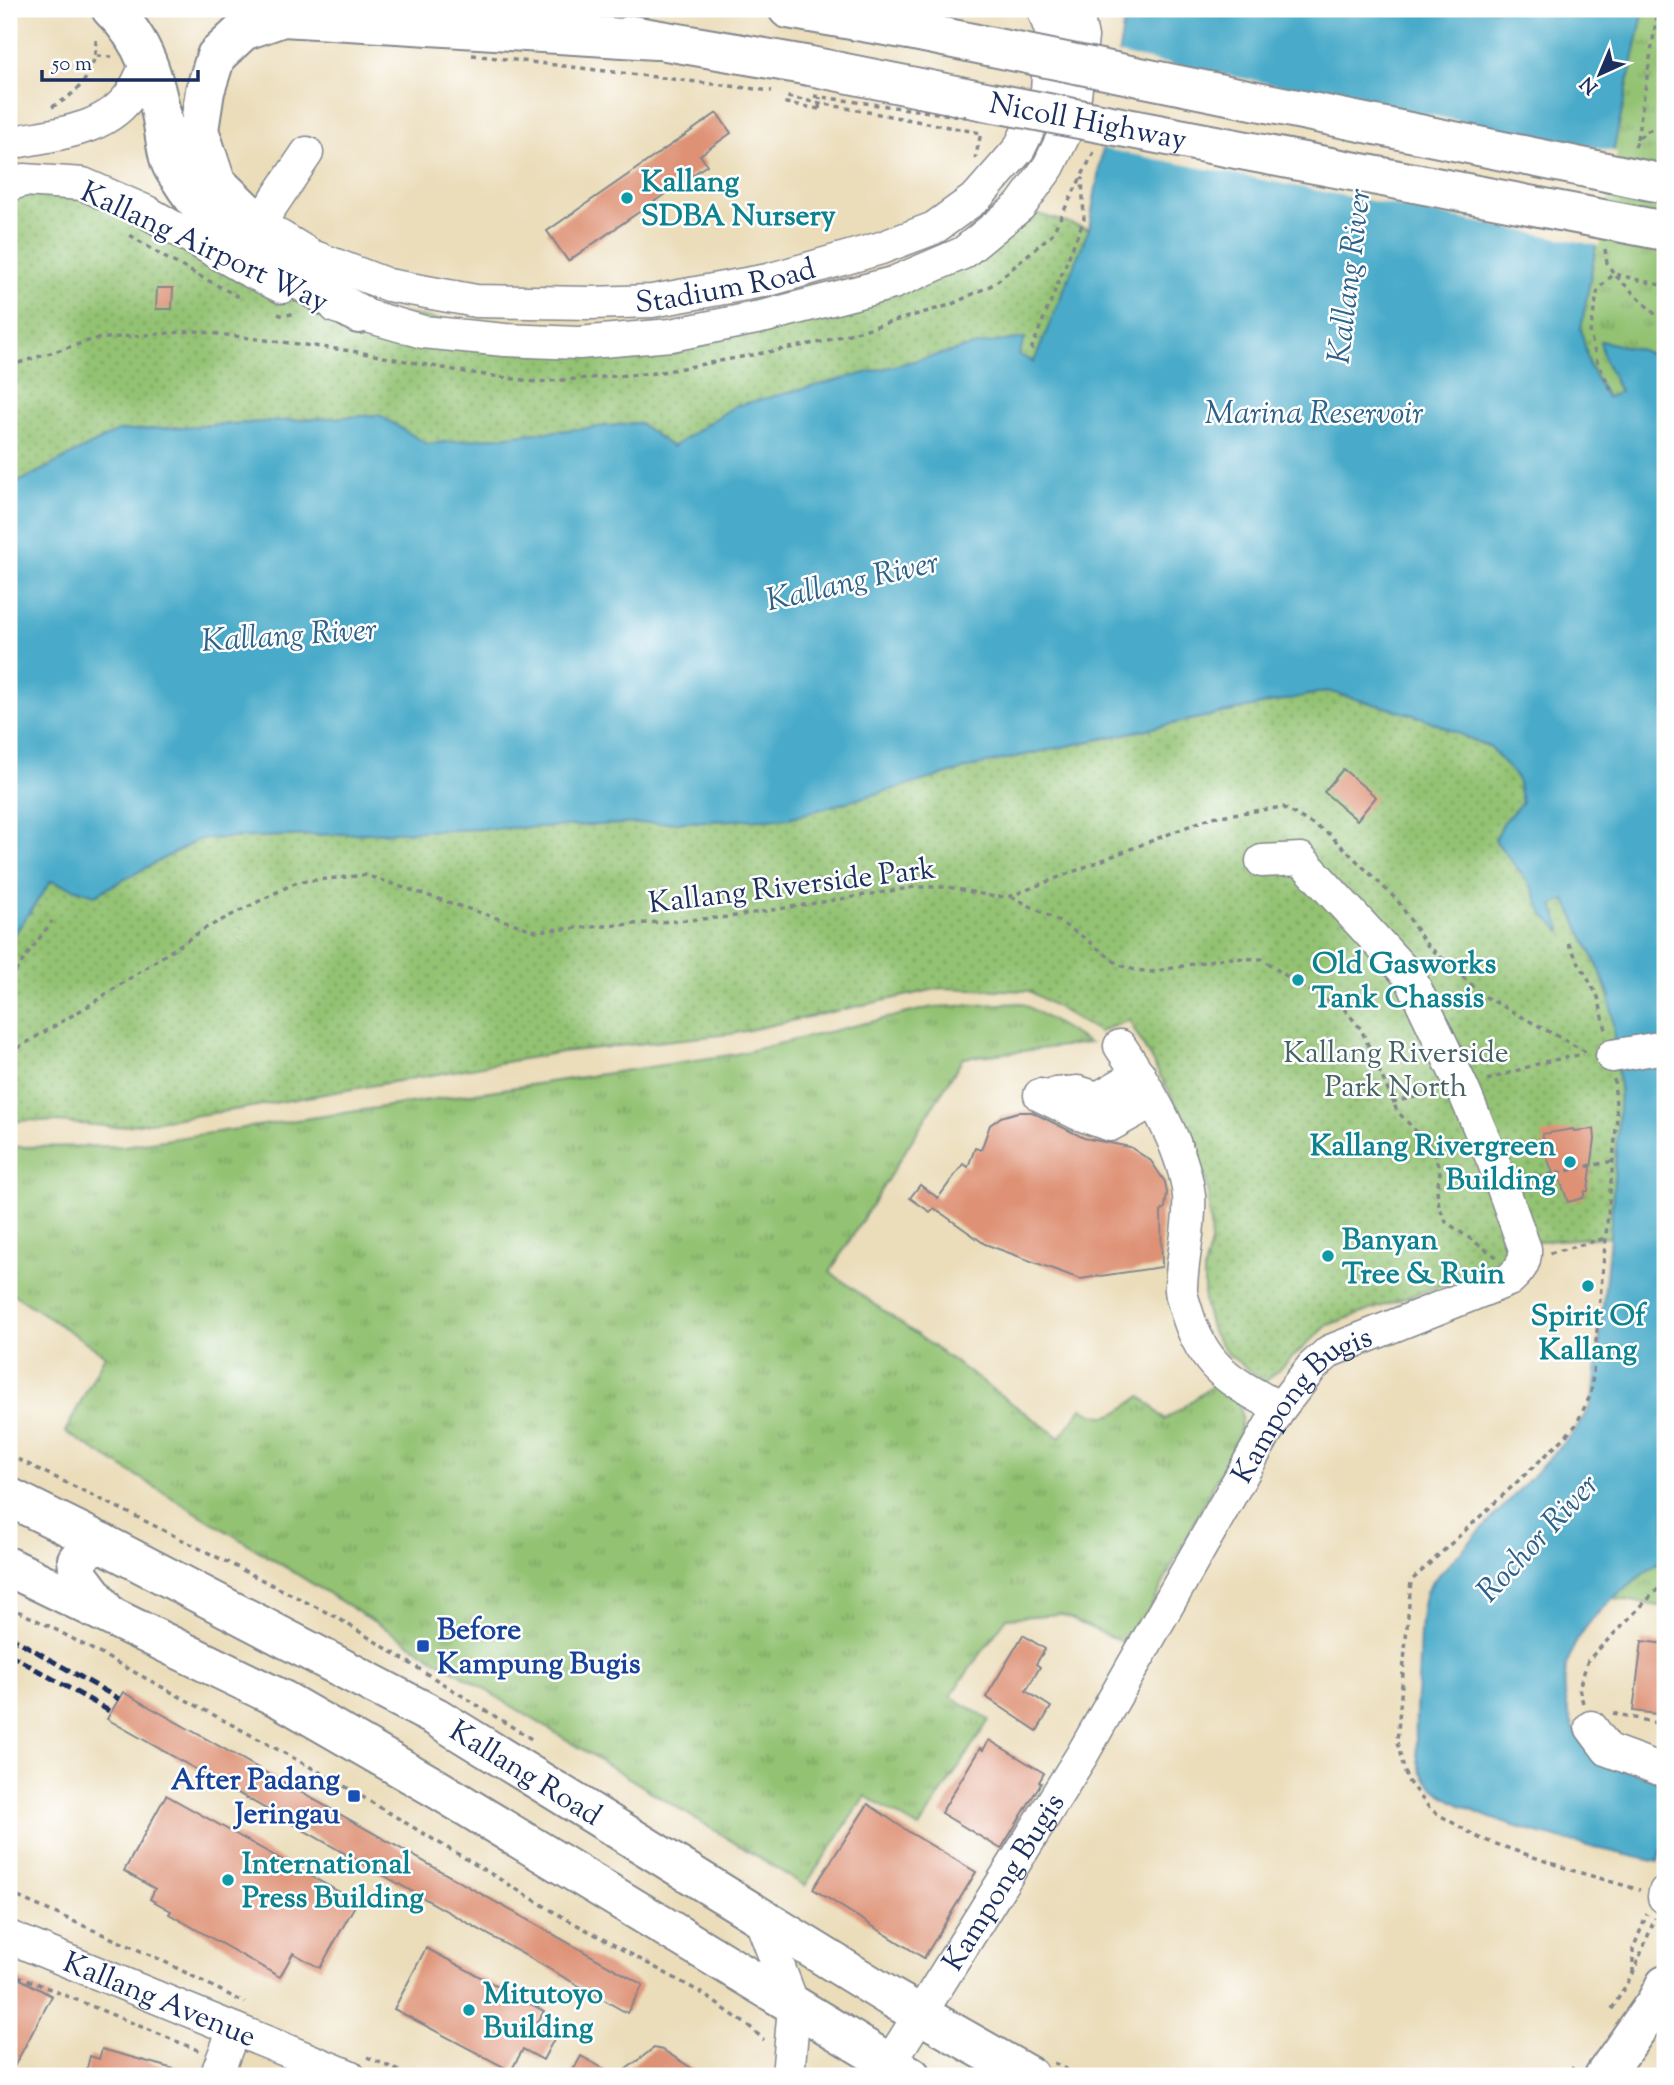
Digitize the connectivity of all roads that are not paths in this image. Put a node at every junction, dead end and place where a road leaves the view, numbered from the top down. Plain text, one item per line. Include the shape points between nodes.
1 (513, 9) edge
2 (788, 9) edge
3 (1044, 9) edge
4 (1076, 9) edge
5 (104, 19) edge
6 (656, 40) junction
7 (148, 61) junction
8 (9, 143) edge
9 (307, 153) dead end
10 (14, 173) edge
11 (1665, 184) edge
12 (258, 224) junction
13 (1665, 231) edge
14 (359, 314) junction
15 (1262, 862) dead end
16 (1120, 1046) dead end
17 (1665, 1047) edge
18 (1599, 1055) road end
19 (1280, 1408) junction
20 (9, 1497) edge
21 (102, 1543) junction
22 (9, 1567) edge
23 (107, 1614) junction
24 (1594, 1711) road end
25 (1665, 1771) edge
26 (760, 1917) junction
27 (9, 1937) edge
28 (1649, 1979) edge
29 (794, 2007) junction
30 (919, 2014) junction
31 (243, 2018) junction
32 (356, 2066) edge
33 (219, 2068) edge
34 (900, 2070) edge
35 (1588, 2071) edge
36 (788, 2076) edge
37 (1029, 2076) edge

1 - 6 main road, Nicoll Highway
2 - 11 main road, Nicoll Highway, bridge
3 - 12 street, Stadium Road via 1051,31 1047,91 1019,149 977,197 934,228 768,280 652,301 476,301 388,285 312,256
4 - 14 street, Stadium Road via 1082,37 1076,96 1064,135 1049,166 1020,206 963,253 892,283 671,335 579,342 505,340 423,332
5 - 7 main road via 129,26
6 - 12 main road via 283,17 243,31 216,56 199,130 216,182
6 - 13 main road, Nicoll Highway, bridge
7 - 8 street via 132,93 112,114 80,129
7 - 14 main road via 170,163 194,201 281,269
9 - 12 street
10 - 14 street, Kallang Airport Way via 83,184 147,212 300,296
15 - 19 street, Kampong Bugis via 1301,859 1404,968 1462,1087 1525,1249 1521,1265 1509,1280 1330,1351
16 - 19 street via 1175,1146 1189,1196 1180,1289 1190,1322 1207,1359 1231,1381
17 - 18 street
19 - 30 street, Kampong Bugis via 1082,1755
20 - 21 main road, Kallang Road
21 - 23 main road via 88,1548 77,1560 79,1576
21 - 26 main road, Kallang Road via 436,1717
22 - 23 main road, Kallang Road
23 - 29 main road, Kallang Road via 283,1700
24 - 25 street via 1608,1750
26 - 29 street
26 - 30 main road, Kallang Road
27 - 31 street, Kallang Avenue
28 - 35 main road via 1656,2002
29 - 34 main road, Kallang Road
29 - 36 street
30 - 34 street, Kampong Bugis
30 - 37 main road, Kallang Road
31 - 32 street, Kallang Avenue
31 - 33 street

